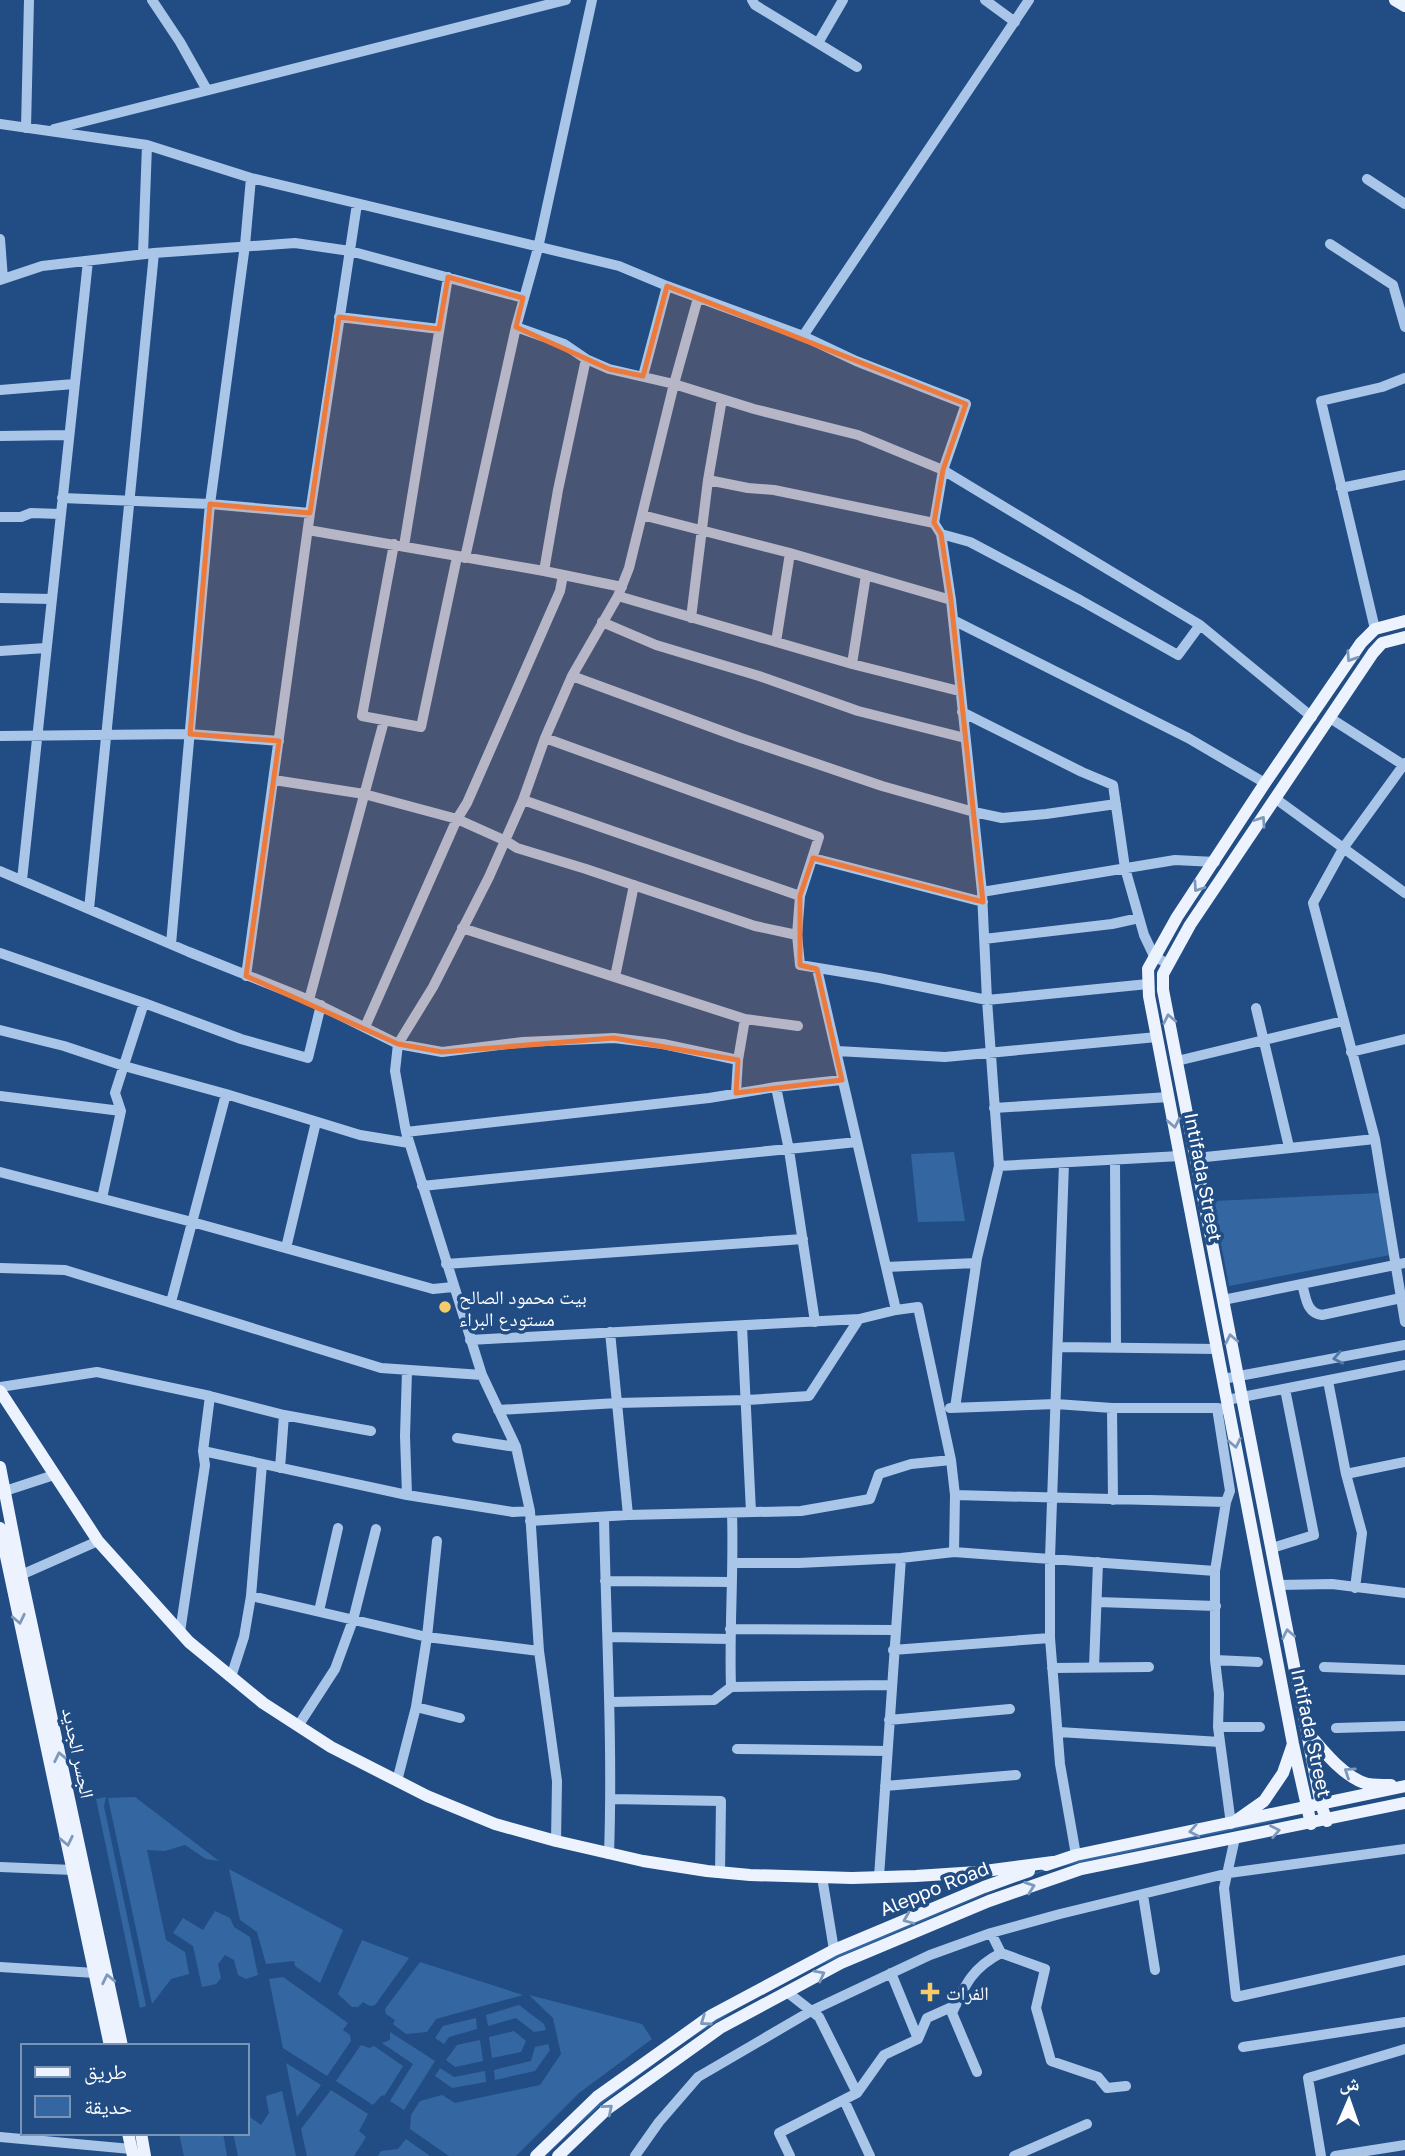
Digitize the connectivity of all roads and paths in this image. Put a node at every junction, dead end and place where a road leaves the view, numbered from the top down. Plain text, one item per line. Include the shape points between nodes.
1 (29, 0) edge
2 (152, 0) edge
3 (566, 0) edge
4 (592, 0) edge
5 (752, 0) edge
6 (844, 0) edge
7 (985, 0) edge
8 (1029, 0) edge
9 (1395, 0) edge
10 (1405, 6) edge
11 (1015, 22) junction
12 (818, 43) junction
13 (857, 67) dead end
14 (207, 90) junction
15 (0, 124) edge
16 (26, 128) junction
17 (46, 131) junction
18 (147, 145) junction
19 (251, 178) junction
20 (1367, 180) dead end
21 (357, 204) junction
22 (1405, 204) edge
23 (0, 239) edge
24 (1330, 244) dead end
25 (245, 245) junction
26 (538, 248) junction
27 (350, 251) junction
28 (149, 254) junction
29 (88, 261) junction
30 (448, 276) junction
31 (2, 279) edge
32 (667, 286) junction
33 (523, 298) junction
34 (698, 298) junction
35 (339, 317) junction
36 (516, 327) junction
37 (1405, 327) edge
38 (439, 329) junction
39 (803, 336) junction
40 (586, 359) junction
41 (643, 376) junction
42 (1405, 377) edge
43 (74, 384) junction
44 (674, 384) junction
45 (0, 390) edge
46 (722, 399) junction
47 (69, 435) junction
48 (0, 436) edge
49 (943, 470) junction
50 (1405, 475) edge
51 (708, 480) junction
52 (1341, 488) junction
53 (62, 498) junction
54 (130, 501) junction
55 (210, 504) junction
56 (310, 513) junction
57 (60, 514) junction
58 (642, 515) junction
59 (0, 517) edge
60 (934, 523) junction
61 (308, 530) junction
62 (701, 530) junction
63 (941, 534) junction
64 (399, 545) junction
65 (790, 553) junction
66 (461, 557) junction
67 (544, 571) junction
68 (564, 575) junction
69 (866, 575) junction
70 (620, 592) junction
71 (0, 598) edge
72 (52, 599) junction
73 (951, 600) junction
74 (691, 618) junction
75 (953, 621) junction
76 (1405, 621) edge
77 (601, 622) junction
78 (1200, 625) junction
79 (1375, 629) junction
80 (1405, 637) edge
81 (776, 642) junction
82 (46, 648) junction
83 (0, 651) edge
84 (852, 664) junction
85 (572, 676) junction
86 (959, 691) junction
87 (962, 712) junction
88 (1312, 717) junction
89 (1329, 718) junction
90 (384, 721) junction
91 (106, 734) junction
92 (190, 734) junction
93 (38, 735) junction
94 (0, 736) edge
95 (545, 738) junction
96 (965, 738) junction
97 (279, 741) junction
98 (1405, 765) edge
99 (274, 780) junction
100 (1265, 783) junction
101 (363, 794) junction
102 (1276, 799) junction
103 (523, 800) junction
104 (1116, 803) junction
105 (974, 812) junction
106 (457, 819) junction
107 (506, 841) junction
108 (1344, 847) junction
109 (813, 858) junction
110 (1215, 862) junction
111 (1125, 868) junction
112 (0, 872) edge
113 (22, 880) junction
114 (634, 885) junction
115 (1405, 893) edge
116 (800, 896) junction
117 (983, 897) junction
118 (89, 909) junction
119 (1139, 918) junction
120 (462, 928) junction
121 (797, 935) junction
122 (984, 939) junction
123 (171, 944) junction
124 (0, 953) edge
125 (1154, 956) junction
126 (1168, 964) junction
127 (817, 969) junction
128 (246, 976) junction
129 (615, 977) junction
130 (1148, 990) junction
131 (1164, 994) junction
132 (309, 1000) junction
133 (987, 1000) junction
134 (144, 1003) junction
135 (321, 1005) junction
136 (1255, 1008) dead end
137 (745, 1019) junction
138 (1343, 1021) junction
139 (798, 1026) dead end
140 (365, 1027) junction
141 (0, 1030) edge
142 (1157, 1037) junction
143 (1264, 1040) junction
144 (1405, 1040) edge
145 (398, 1044) junction
146 (837, 1051) junction
147 (991, 1051) junction
148 (1351, 1052) junction
149 (738, 1060) junction
150 (1177, 1061) junction
151 (124, 1066) junction
152 (842, 1080) junction
153 (776, 1087) junction
154 (736, 1093) junction
155 (226, 1094) junction
156 (0, 1096) edge
157 (1169, 1097) junction
158 (994, 1108) junction
159 (121, 1111) junction
160 (316, 1122) junction
161 (408, 1137) junction
162 (1375, 1139) junction
163 (857, 1142) junction
164 (1289, 1147) junction
165 (789, 1150) junction
166 (1180, 1156) junction
167 (1196, 1158) junction
168 (1115, 1160) junction
169 (1064, 1163) junction
170 (999, 1166) junction
171 (0, 1172) edge
172 (422, 1186) junction
173 (102, 1198) junction
174 (192, 1222) junction
175 (803, 1239) junction
176 (286, 1248) junction
177 (976, 1263) junction
178 (446, 1264) junction
179 (1400, 1264) edge
180 (886, 1267) junction
181 (0, 1268) edge
182 (1302, 1284) junction
183 (453, 1287) junction
184 (1401, 1298) junction
185 (1223, 1300) junction
186 (171, 1302) junction
187 (896, 1310) junction
188 (859, 1319) junction
189 (815, 1321) junction
190 (1405, 1322) edge
191 (742, 1326) junction
192 (610, 1332) junction
193 (470, 1340) junction
194 (1405, 1345) edge
195 (1059, 1347) junction
196 (1116, 1348) junction
197 (1217, 1349) junction
198 (1405, 1365) edge
199 (407, 1371) junction
200 (482, 1375) junction
201 (1238, 1376) junction
202 (1223, 1379) junction
203 (1328, 1381) junction
204 (0, 1389) edge
205 (1285, 1389) junction
206 (210, 1396) junction
207 (1242, 1397) junction
208 (747, 1400) junction
209 (617, 1403) junction
210 (1056, 1404) junction
211 (1224, 1406) junction
212 (955, 1408) junction
213 (1112, 1408) junction
214 (941, 1409) junction
215 (498, 1410) junction
216 (285, 1415) junction
217 (371, 1431) dead end
218 (457, 1438) dead end
219 (516, 1447) junction
220 (203, 1451) junction
221 (951, 1460) junction
222 (1405, 1462) edge
223 (262, 1464) junction
224 (0, 1467) edge
225 (280, 1468) junction
226 (1346, 1474) junction
227 (54, 1475) junction
228 (5, 1492) junction
229 (407, 1495) junction
230 (955, 1495) junction
231 (1052, 1498) junction
232 (1113, 1500) junction
233 (1226, 1502) junction
234 (751, 1512) junction
235 (732, 1513) junction
236 (628, 1515) junction
237 (530, 1516) junction
238 (604, 1517) junction
239 (0, 1528) edge
240 (338, 1528) dead end
241 (376, 1530) dead end
242 (98, 1541) junction
243 (437, 1541) dead end
244 (1272, 1548) junction
245 (954, 1552) junction
246 (901, 1558) junction
247 (1050, 1558) junction
248 (1098, 1562) junction
249 (733, 1563) junction
250 (1215, 1572) junction
251 (21, 1575) junction
252 (605, 1581) junction
253 (732, 1582) junction
254 (1279, 1585) junction
255 (1354, 1588) junction
256 (1405, 1593) edge
257 (251, 1596) junction
258 (1098, 1602) junction
259 (1216, 1606) junction
260 (319, 1611) junction
261 (353, 1620) junction
262 (895, 1630) junction
263 (180, 1632) junction
264 (730, 1634) junction
265 (427, 1637) junction
266 (608, 1637) junction
267 (1050, 1637) junction
268 (894, 1650) junction
269 (539, 1651) junction
270 (1215, 1660) junction
271 (1258, 1662) dead end
272 (1094, 1667) junction
273 (1149, 1667) dead end
274 (1324, 1667) dead end
275 (1052, 1668) junction
276 (1405, 1670) edge
277 (231, 1677) junction
278 (891, 1685) junction
279 (731, 1687) junction
280 (610, 1702) junction
281 (415, 1707) junction
282 (1010, 1709) dead end
283 (460, 1718) dead end
284 (889, 1720) junction
285 (298, 1726) junction
286 (1218, 1727) junction
287 (1260, 1727) dead end
288 (1405, 1727) edge
289 (1336, 1728) dead end
290 (1307, 1731) junction
291 (1059, 1732) junction
292 (1220, 1742) junction
293 (1293, 1744) junction
294 (737, 1749) dead end
295 (887, 1751) junction
296 (1016, 1775) dead end
297 (397, 1781) junction
298 (885, 1786) junction
299 (1405, 1786) edge
300 (611, 1799) junction
301 (1405, 1804) edge
302 (1321, 1805) junction
303 (1307, 1808) junction
304 (1327, 1821) junction
305 (1231, 1824) junction
306 (1311, 1824) junction
307 (1235, 1838) junction
308 (556, 1841) junction
309 (1405, 1849) edge
310 (609, 1854) junction
311 (1076, 1855) junction
312 (1053, 1862) junction
313 (0, 1867) edge
314 (73, 1870) junction
315 (720, 1872) junction
316 (1229, 1872) junction
317 (822, 1877) junction
318 (879, 1877) junction
319 (1143, 1895) junction
320 (991, 1933) junction
321 (834, 1950) junction
322 (1001, 1953) junction
323 (1405, 1960) edge
324 (0, 1967) edge
325 (1155, 1970) dead end
326 (95, 1973) junction
327 (891, 1973) junction
328 (788, 1992) junction
329 (956, 2006) junction
330 (811, 2011) junction
331 (1405, 2022) edge
332 (918, 2039) junction
333 (110, 2044) edge
334 (122, 2044) edge
335 (1243, 2047) dead end
336 (1405, 2049) edge
337 (977, 2072) dead end
338 (1126, 2086) dead end
339 (857, 2093) junction
340 (844, 2100) junction
341 (1087, 2124) dead end
342 (128, 2135) edge
343 (141, 2135) edge
344 (0, 2137) edge
345 (1405, 2145) edge
346 (132, 2153) edge
347 (145, 2156) edge
348 (536, 2156) edge
349 (558, 2156) edge
350 (635, 2156) edge
351 (790, 2156) edge
352 (870, 2156) edge
353 (1014, 2156) edge
354 (1321, 2156) edge
355 (1335, 2156) edge

1 - 16 street
2 - 14 street
3 - 14 street
4 - 26 street
5 - 12 street
6 - 12 street
7 - 11 street
8 - 11 street
9 - 10 main road
11 - 39 street
12 - 13 street
14 - 17 street
15 - 16 street
16 - 17 street
17 - 18 street
18 - 19 street
18 - 28 street
19 - 21 street
19 - 25 street
20 - 22 street
21 - 26 street
21 - 27 street
23 - 31 street
24 - 37 street via 1393,285
25 - 27 street via 295,243
25 - 28 street
25 - 55 street
26 - 32 street via 619,266
26 - 33 street
27 - 30 street
27 - 35 street
28 - 29 street
28 - 54 street
29 - 31 street via 42,266
29 - 43 street
30 - 33 street
30 - 38 street
32 - 34 street
32 - 41 street
33 - 36 street
34 - 39 street
34 - 44 street
35 - 38 street
35 - 56 street
36 - 40 street via 564,344
36 - 66 street
38 - 64 street
39 - 49 street via 966,404
40 - 41 street
40 - 67 street
41 - 44 street
42 - 52 street via 1321,401
43 - 45 street
43 - 47 street
44 - 46 street
44 - 58 street
46 - 49 street via 858,435
46 - 51 street
47 - 48 street
47 - 53 street
49 - 60 street
49 - 78 street
50 - 52 street
51 - 60 street
51 - 62 street
52 - 79 street
53 - 54 street
53 - 57 street
54 - 55 street
54 - 91 street
55 - 56 street
55 - 92 street
56 - 61 street
57 - 59 street
57 - 72 street
58 - 62 street
58 - 70 street
60 - 63 street
61 - 64 street
61 - 97 street
62 - 65 street
62 - 74 street
63 - 73 street
63 - 78 street via 970,542 1178,655
64 - 66 street
64 - 90 street via 362,716
65 - 69 street
65 - 81 street
66 - 67 street
66 - 90 street via 421,727
67 - 68 street
68 - 70 street
68 - 106 street
69 - 73 street
69 - 84 street
70 - 74 street
70 - 77 street
71 - 72 street
72 - 82 street
73 - 75 street
74 - 81 street
75 - 86 street
75 - 100 street via 1188,738
76 - 79 main road
77 - 85 street
77 - 96 street via 656,645 858,711
78 - 88 street
79 -> 88 main road, Intifada Street
80 - 89 main road, Intifada Street via 1382,643
81 - 84 street
82 - 83 street
82 - 93 street
84 - 86 street
85 - 95 street
85 - 105 street via 805,760
86 - 87 street
87 - 96 street
87 - 104 street via 1113,785
88 - 100 main road, Intifada Street
89 - 98 street
89 - 102 main road, Intifada Street
90 - 101 street
91 - 92 street
91 - 93 street
91 - 118 street
92 - 97 street
92 - 123 street
93 - 94 street
93 - 113 street
95 - 103 street
95 - 109 street via 819,837
96 - 105 street
97 - 99 street
98 - 108 street
99 - 101 street
99 - 128 street
100 - 110 main road, Intifada Street
101 - 106 street
101 - 132 street
102 - 108 street
126 -> 102 main road, Intifada Street
103 - 107 street
103 - 116 street
104 - 105 street via 1002,818
104 - 111 street
105 - 117 street
106 - 107 street
106 - 140 street
107 - 114 street
107 - 120 street
108 - 115 street
108 - 138 street via 1313,903
109 - 116 street
109 - 117 street
110 - 111 street via 1175,860
110 -> 125 main road, Intifada Street
111 - 117 street
111 - 119 street
112 - 113 street
113 - 118 street
114 - 121 street via 755,926
114 - 129 street
116 - 121 street
117 - 122 street
118 - 123 street
119 - 122 street
119 - 125 street
120 - 129 street
120 - 145 street
121 - 127 street via 800,965
122 - 133 street
123 - 128 street
124 - 134 street
125 - 126 street
125 - 130 main road, Intifada Street
126 - 131 main road, Intifada Street via 1163,974
127 - 133 street
127 - 146 street
128 - 132 street
129 - 137 street
130 - 131 street
130 - 133 street
130 - 142 main road, Intifada Street
150 -> 131 main road, Intifada Street
132 - 135 street
133 - 147 street
134 - 135 street via 241,1040 308,1058
134 - 151 street
135 - 140 street
136 - 143 street
137 - 139 street
137 - 149 street
138 - 143 street
138 - 148 street
140 - 145 street
141 - 151 street
142 - 147 street
142 - 157 main road, Intifada Street
143 - 150 street
143 - 164 street
144 - 148 street
145 - 149 street via 442,1052 614,1038
145 - 161 street via 395,1071
146 - 147 street via 945,1056
146 - 152 street
147 - 158 street
148 - 162 street
149 - 154 street
150 - 167 main road, Intifada Street
151 - 155 street
151 - 159 street via 115,1093
152 - 153 street
152 - 163 street
153 - 154 street
153 - 165 street
154 - 161 street
155 - 160 street
155 - 174 street
156 - 159 street
157 - 158 street
157 -> 166 main road, Intifada Street
158 - 170 street
159 - 173 street
160 - 161 street via 360,1135
160 - 176 street
161 - 172 street
162 - 164 street
162 - 179 street
163 - 165 street
163 - 180 street
164 - 167 street
165 - 172 street
165 - 175 street
166 - 168 street
166 - 197 main road, Intifada Street
167 - 185 main road, Intifada Street
168 - 169 street
168 - 196 street
169 - 170 street
169 - 195 street
170 - 177 street
171 - 173 street
172 - 178 street
173 - 174 street
174 - 176 street
174 - 186 street
175 - 178 street
175 - 189 street
176 - 183 street via 433,1289
177 - 180 street
177 - 212 street
178 - 183 street
179 - 182 street
179 - 184 street
180 - 187 street
181 - 186 street via 65,1270
182 - 184 street via 1314,1314
182 - 185 street
183 - 193 street
184 - 190 street
201 -> 185 main road, Intifada Street
186 - 199 street via 381,1368
187 - 188 street
187 - 214 street via 918,1307
188 - 189 street
188 - 208 street via 808,1396
189 - 191 street
191 - 192 street
191 - 208 street
192 - 193 street
192 - 209 street
193 - 200 street
194 -> 201 street
195 - 196 street
195 - 210 street
196 - 197 street
197 - 202 main road, Intifada Street
198 - 203 street
199 - 200 street
199 - 229 street
200 - 215 street
201 - 202 street
201 - 207 main road, Intifada Street
202 - 211 main road, Intifada Street
203 - 205 street
203 - 226 street
204 - 206 street via 97,1372
204 - 227 main road
205 - 207 street
205 - 244 street via 1314,1535
206 - 216 street
206 - 220 street
207 - 211 street
207 - 244 main road, Intifada Street
208 - 209 street
208 - 234 street
209 - 215 street
209 - 236 street
210 - 212 street
210 - 213 street
210 - 231 street
211 - 213 street
211 - 233 street via 1230,1491
211 -> 293 main road, Intifada Street
212 - 214 street
213 - 232 street
214 - 221 street
215 - 219 street
216 - 217 street
216 - 225 street
218 - 219 street
219 - 237 street
220 - 223 street
220 - 263 street via 205,1465
221 - 230 street
221 - 234 street via 911,1464 879,1474 870,1499 801,1511
222 - 226 street
223 - 225 street
223 - 257 street
224 - 228 main road, الجسر الجديد
225 - 229 street
226 - 255 street via 1362,1533
227 - 228 street
227 - 242 main road
228 - 251 main road, الجسر الجديد
229 - 237 street
230 - 231 street
230 - 245 street
231 - 232 street
231 - 247 street
232 - 233 street
233 - 250 street
234 - 235 street
235 - 236 street
235 - 249 street
236 - 238 street
237 - 238 street
237 - 269 street
238 - 252 street
239 -> 314 main road, الجسر الجديد
240 - 260 street
241 - 261 street
242 - 251 street
242 - 263 main road
243 - 265 street
244 - 254 main road, Intifada Street
245 - 246 street
245 - 247 street
246 - 249 street
246 - 262 street
247 - 248 street
247 - 267 street
248 - 250 street
248 - 258 street
249 - 253 street
250 - 259 street
334 -> 251 main road, الجسر الجديد
252 - 253 street
252 - 266 street
253 - 264 street
254 - 255 street
290 -> 254 main road, Intifada Street
255 - 256 street
257 - 260 street
257 - 277 street
258 - 259 street
258 - 272 street
259 - 270 street
260 - 261 street
261 - 265 street
261 - 285 street via 335,1669
262 - 264 street
262 - 268 street
263 - 277 main road
264 - 266 street
264 - 279 street
265 - 269 street
265 - 281 street
266 - 280 street
267 - 268 street
267 - 275 street
268 - 278 street
269 - 308 street via 557,1781
270 - 271 street
270 - 286 street
272 - 273 street
272 - 275 street
274 - 276 street
275 - 291 street
277 - 285 main road
278 - 279 street
278 - 284 street
279 - 280 street via 714,1700
280 - 300 street
281 - 283 street
281 - 297 street
282 - 284 street
284 - 295 street
285 - 297 main road
286 - 287 street
286 - 292 street
288 - 289 street
299 -> 290 main road via 1367,1784 1333,1761
290 - 302 main road, Intifada Street
291 - 292 street
291 - 311 street
292 - 305 street
293 - 303 main road, Intifada Street
293 - 305 main road via 1283,1773 1264,1801
294 - 295 street
295 - 298 street
296 - 298 street
297 - 308 main road via 495,1824
298 - 318 street
299 - 302 main road, Aleppo Road
300 - 310 street
300 - 315 street via 721,1801
301 - 304 main road, Aleppo Road
302 - 303 main road, Aleppo Road
302 - 304 main road, Intifada Street
303 - 305 main road, Aleppo Road
303 - 306 main road, Intifada Street
304 - 306 main road, Aleppo Road
305 -> 311 main road, Aleppo Road
307 -> 306 main road, Aleppo Road
307 - 316 street
328 -> 307 main road, Aleppo Road via 841,1963 989,1901 1081,1869
308 - 310 main road
309 - 316 street
310 - 315 main road
311 - 312 main road, Aleppo Road
312 - 318 main road
312 -> 321 main road, Aleppo Road
313 - 314 street
314 - 326 main road, الجسر الجديد
315 - 317 main road
316 - 319 street
316 - 323 street via 1224,1888 1236,1997
317 - 318 main road
317 - 321 street
319 - 320 street
319 - 325 street
320 - 322 street
320 - 327 street
321 -> 348 main road, Aleppo Road via 712,2015 597,2097
322 - 329 street via 983,1962
322 - 338 street via 1045,1969 1036,2008 1051,2061 1098,2077 1107,2088
324 - 326 street
326 - 333 main road, الجسر الجديد
327 - 330 street
327 - 332 street
328 - 330 street
349 -> 328 main road, Aleppo Road via 607,2109 720,2028
329 - 332 street via 927,2018
329 - 337 street via 952,2013
330 - 339 street via 819,2017
330 - 350 street via 698,2077
331 - 335 street
332 - 339 street via 884,2055
336 - 354 street via 1308,2078
339 - 340 street
340 - 351 street via 779,2133
340 - 352 street
341 - 353 street
342 - 346 main road
343 - 347 main road
344 - 346 street
345 - 355 street

